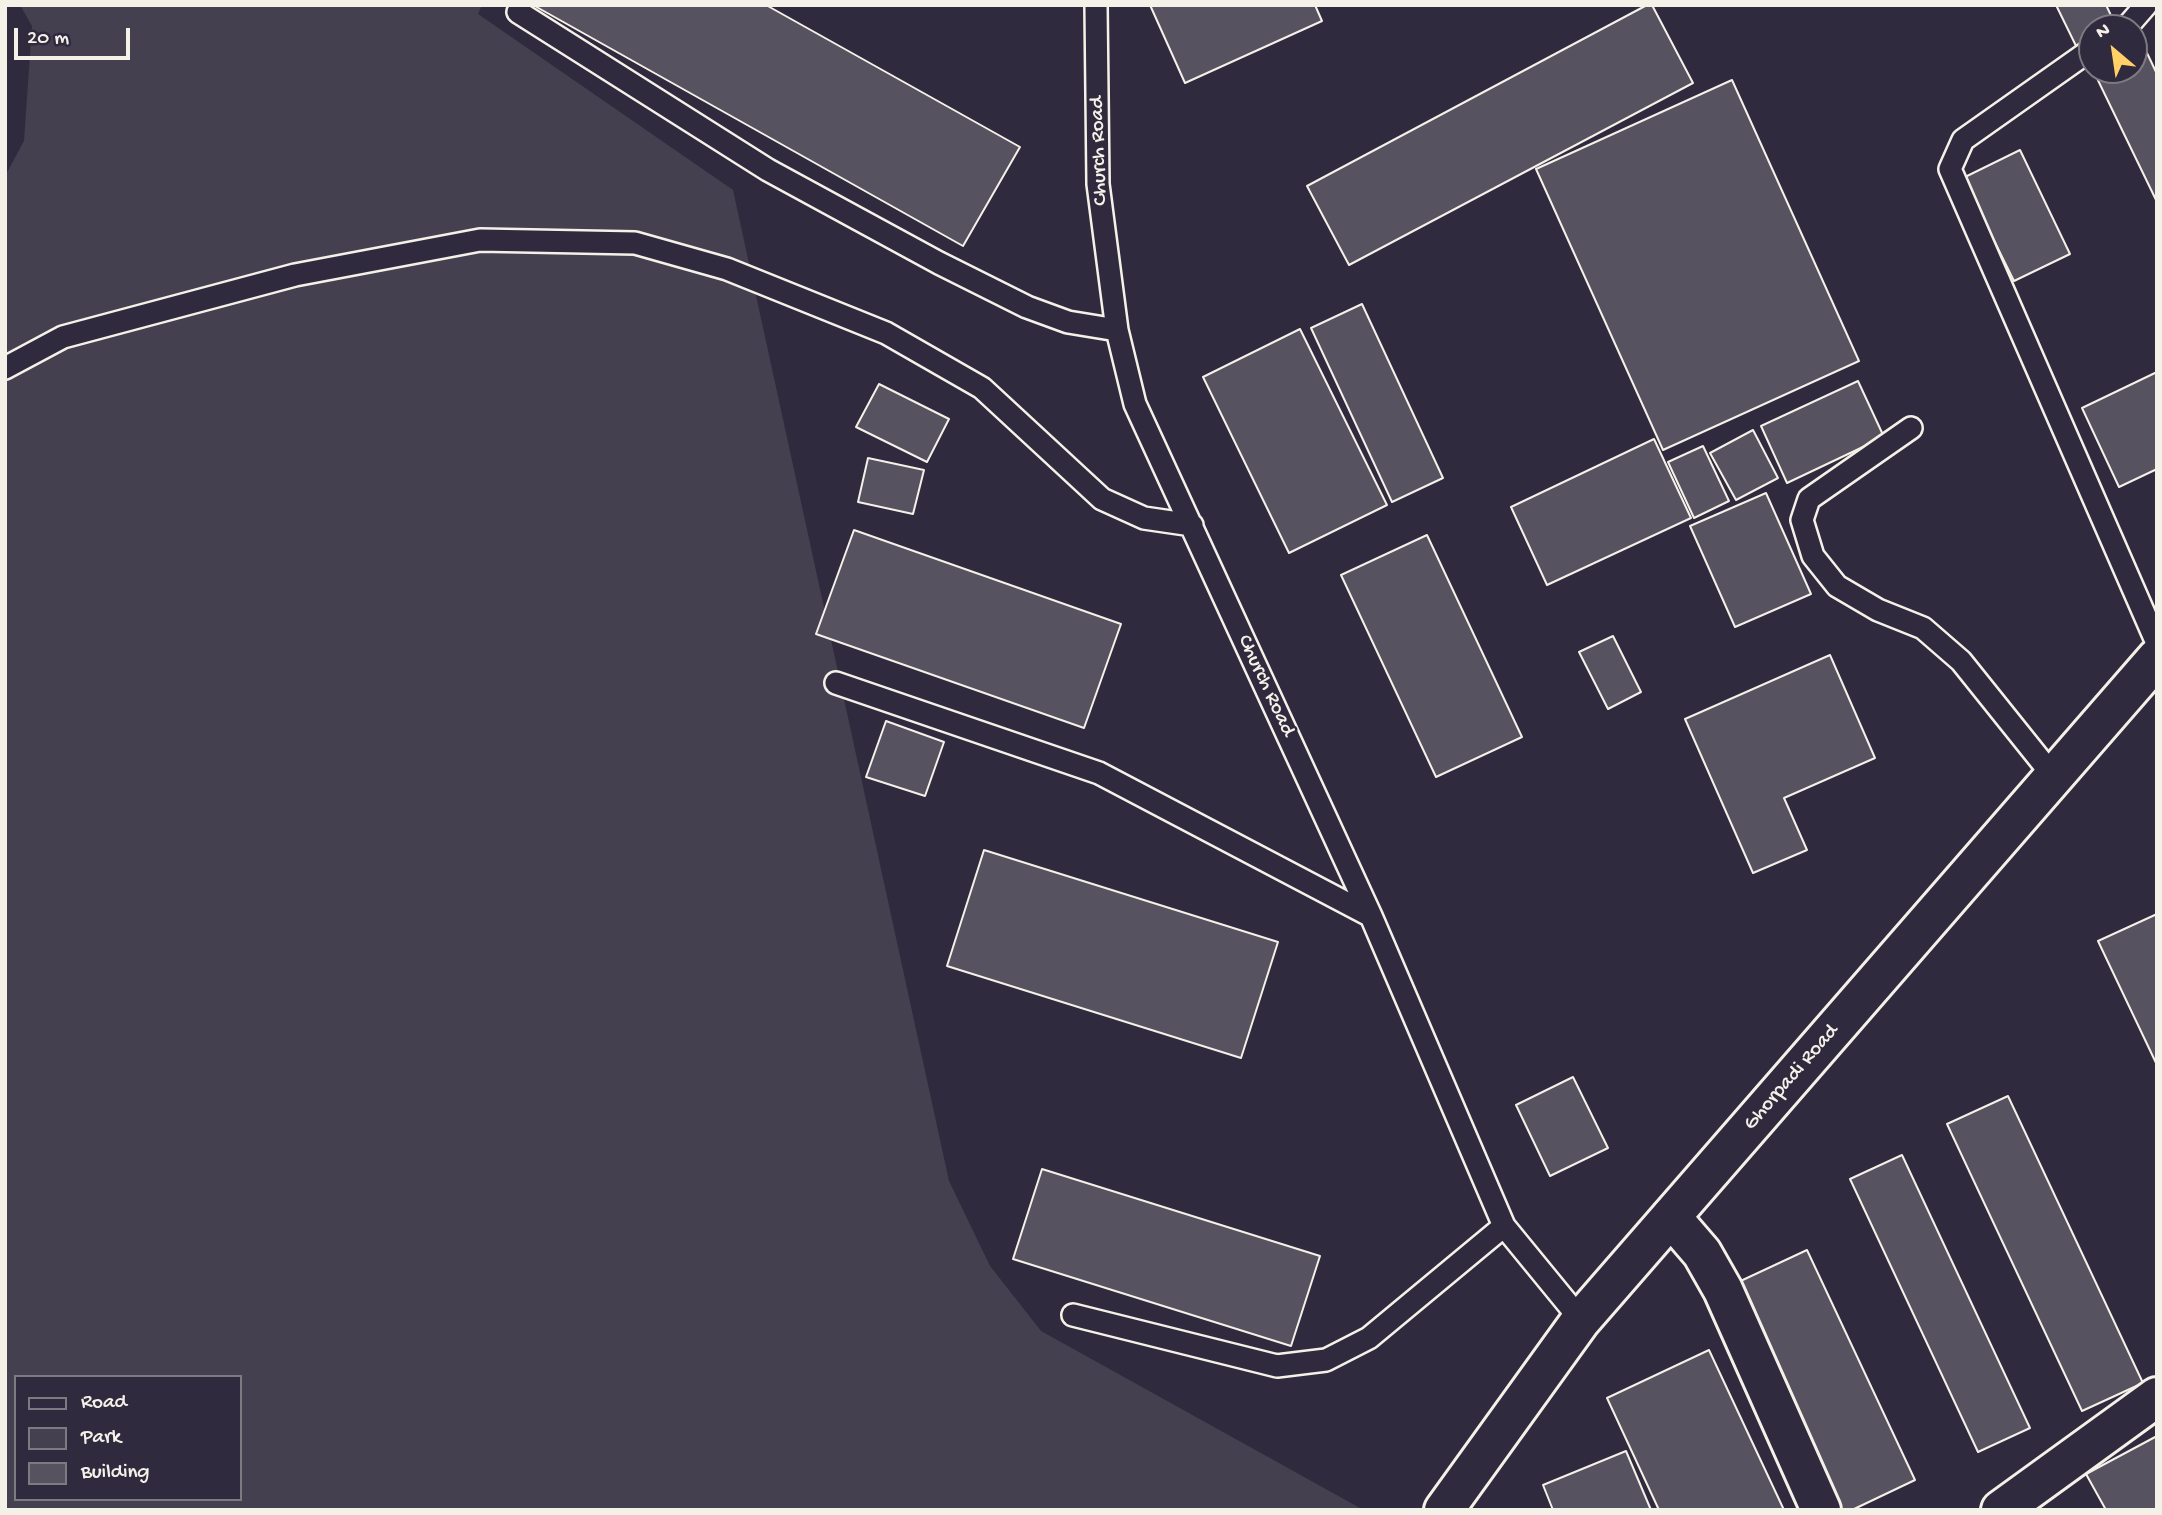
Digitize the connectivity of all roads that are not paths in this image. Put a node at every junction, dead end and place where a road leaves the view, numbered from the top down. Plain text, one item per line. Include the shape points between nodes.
1 (1096, 5) edge
2 (2147, 5) edge
3 (518, 12) dead end
4 (2157, 21) edge
5 (2078, 59) edge
6 (1117, 330) junction
7 (5, 369) edge
8 (1911, 428) dead end
9 (1192, 525) junction
10 (2157, 643) edge
11 (2157, 658) edge
12 (836, 683) dead end
13 (2054, 777) junction
14 (1371, 916) junction
15 (1671, 1217) junction
16 (1504, 1226) junction
17 (1073, 1315) dead end
18 (1581, 1320) junction
19 (2157, 1397) edge
20 (1444, 1510) edge
21 (1821, 1510) edge
22 (2001, 1510) edge

1 - 6 lane, Church Road via 1098,184
2 - 4 lane
3 - 6 lane via 768,170 927,256 1027,307 1068,322
5 - 10 lane via 1963,140 1950,169
6 - 9 lane, Church Road via 1135,404
7 - 9 lane via 63,337 295,275 481,240 635,243 727,269 886,333 982,388 1102,499 1144,518
8 - 13 lane via 1809,499 1802,520 1813,556 1837,586 1878,610 1923,628 1961,660
9 - 14 lane, Church Road
11 - 13 main road, Ghorpadi Road
12 - 14 lane via 1099,773
13 - 15 main road, Ghorpadi Road
14 - 16 lane, Church Road
15 - 18 main road, Ghorpadi Road
15 - 21 main road via 1702,1253 1723,1290
16 - 17 lane via 1369,1338 1326,1360 1277,1366
16 - 18 lane, Church Road
18 - 20 main road, Ghorpadi Road
19 - 22 main road

